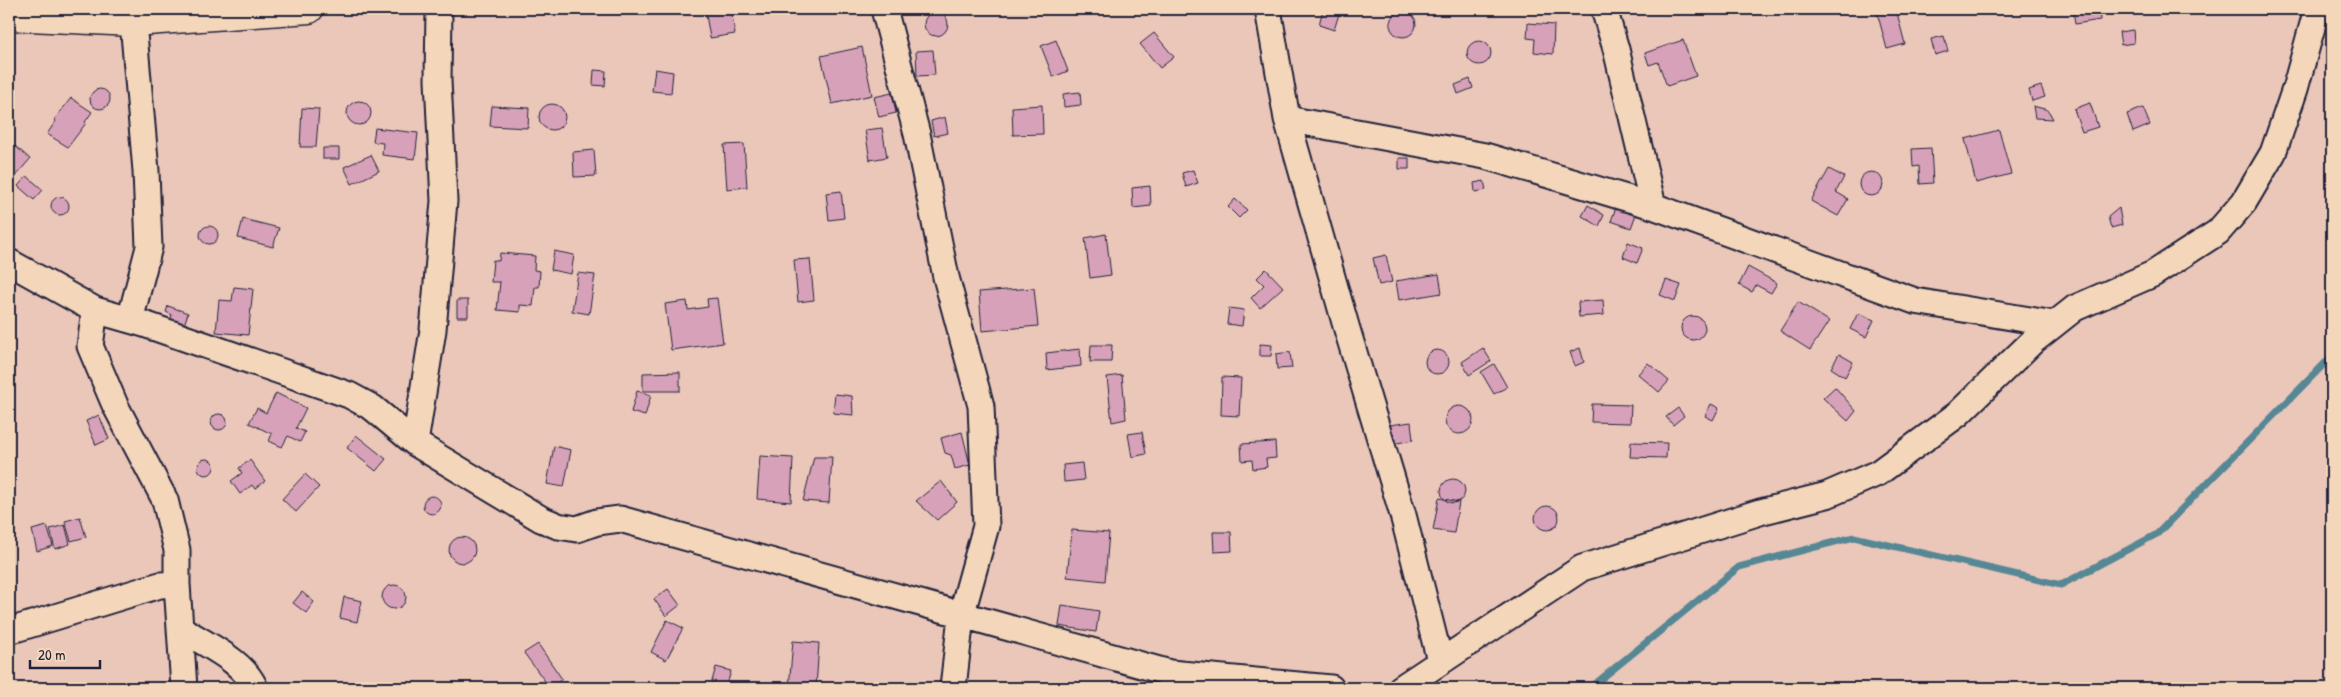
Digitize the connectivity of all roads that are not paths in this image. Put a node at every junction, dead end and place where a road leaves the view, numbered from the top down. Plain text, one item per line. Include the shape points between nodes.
1 (309, 9) edge
2 (439, 9) edge
3 (884, 9) edge
4 (1268, 9) edge
5 (1604, 9) edge
6 (2317, 9) edge
7 (9, 16) edge
8 (133, 22) junction
9 (1287, 119) junction
10 (1653, 206) junction
11 (9, 262) edge
12 (95, 310) junction
13 (130, 320) junction
14 (2054, 324) junction
15 (415, 443) junction
16 (177, 584) junction
17 (961, 616) junction
18 (182, 629) junction
19 (9, 631) edge
20 (1440, 661) junction
21 (184, 688) edge
22 (255, 688) edge
23 (952, 688) edge
24 (1332, 688) edge
25 (1401, 688) edge

1 - 8 street
2 - 15 street via 438,80 444,201 433,330
3 - 17 street via 917,134 946,277 980,406 986,526
4 - 9 street
5 - 10 street
6 - 14 street via 2273,153 2244,202 2218,232 2153,274 2076,308
7 - 8 street
8 - 13 street via 149,247
9 - 10 street via 1485,156
9 - 20 street via 1403,515
10 - 14 street via 1915,301
11 - 12 street
12 - 13 street
12 - 16 street via 90,346 115,405 165,500 177,550
13 - 15 street via 349,395 373,408
14 - 20 street via 1958,414 1878,473 1827,495 1760,512 1582,568
15 - 17 street via 558,526 577,530 597,522 620,519
16 - 18 street
16 - 19 street via 160,584
17 - 23 street
17 - 24 street via 1170,673
18 - 21 street
18 - 22 street via 239,666
20 - 25 street

